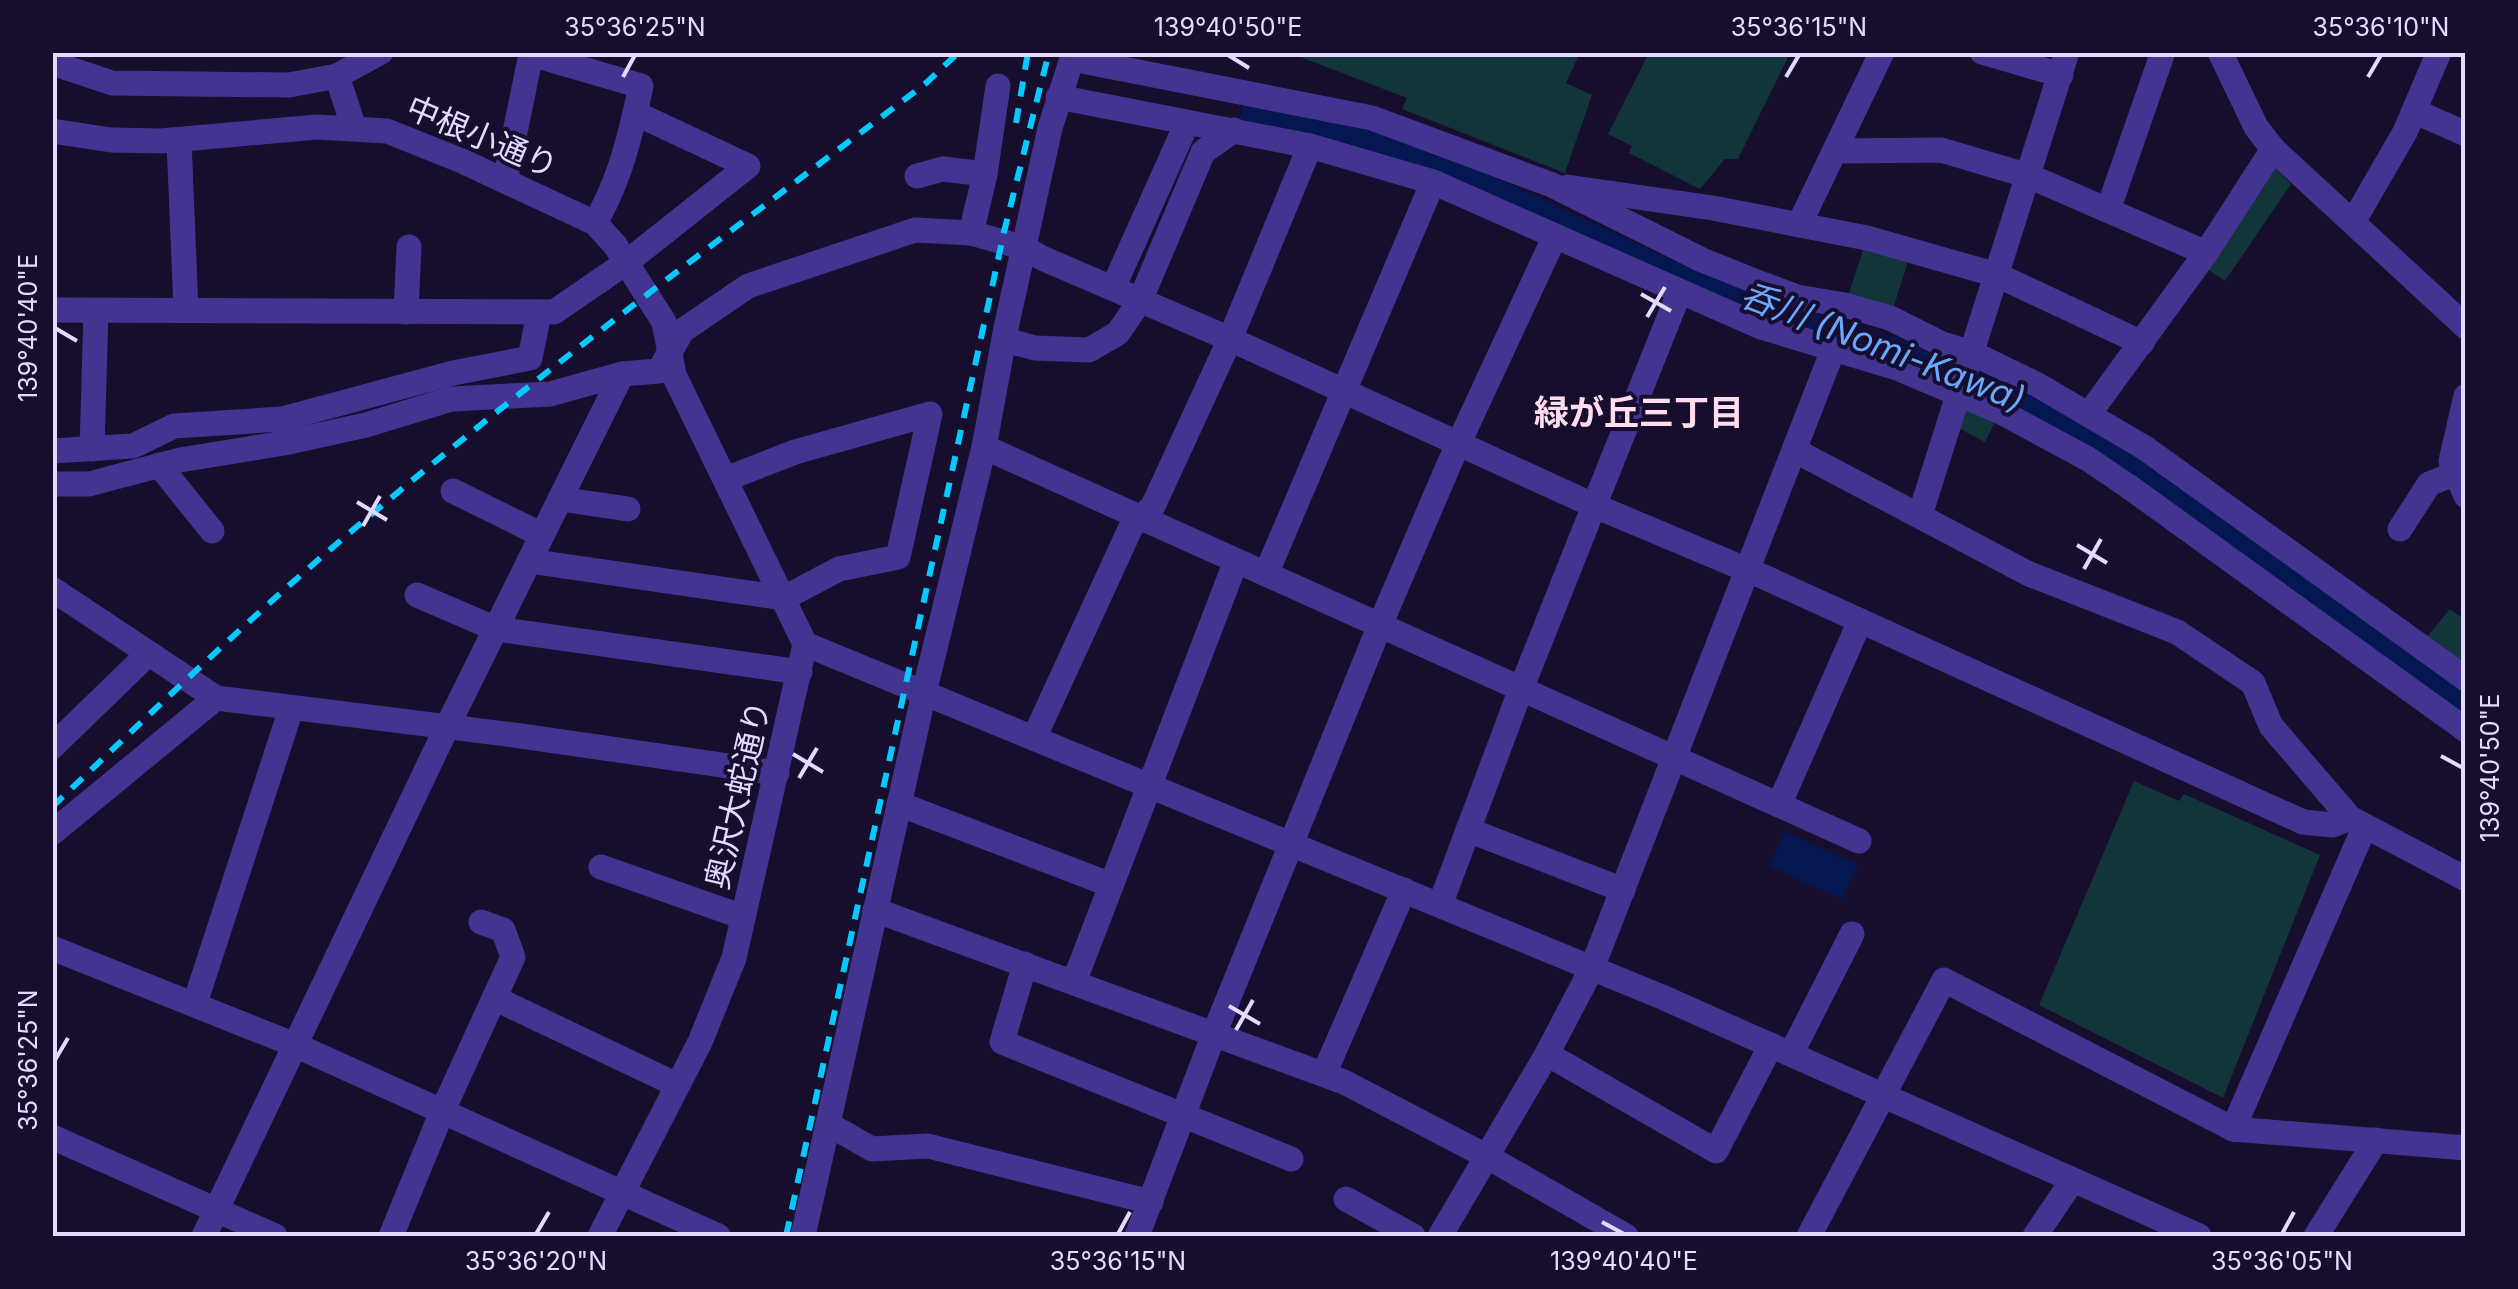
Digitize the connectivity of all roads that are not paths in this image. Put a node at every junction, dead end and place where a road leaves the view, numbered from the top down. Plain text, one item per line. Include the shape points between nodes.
1 (381, 52) edge
2 (1882, 52) edge
3 (1982, 52) edge
4 (2163, 52) edge
5 (2220, 52) edge
6 (2439, 52) edge
7 (1073, 56) edge
8 (52, 64) edge
9 (2064, 64) edge
10 (337, 76) junction
11 (998, 86) dead end
12 (1058, 98) junction
13 (2414, 111) junction
14 (634, 113) junction
15 (1187, 123) junction
16 (354, 128) junction
17 (1234, 130) junction
18 (52, 131) edge
19 (2466, 134) edge
20 (179, 140) junction
21 (1310, 146) junction
22 (2273, 149) junction
23 (1837, 151) junction
24 (985, 174) junction
25 (918, 176) dead end
26 (2029, 176) junction
27 (506, 181) junction
28 (1433, 182) junction
29 (1552, 185) junction
30 (2108, 210) junction
31 (2353, 222) junction
32 (594, 224) junction
33 (1798, 226) junction
34 (971, 233) junction
35 (1555, 236) junction
36 (408, 247) dead end
37 (1025, 248) junction
38 (2206, 253) junction
39 (627, 262) junction
40 (1997, 275) junction
41 (1113, 288) junction
42 (1679, 294) junction
43 (1140, 301) junction
44 (52, 310) edge
45 (186, 310) junction
46 (96, 311) junction
47 (406, 312) junction
48 (540, 313) junction
49 (2466, 327) edge
50 (1230, 339) junction
51 (1005, 340) junction
52 (2142, 342) junction
53 (1833, 350) junction
54 (1971, 355) junction
55 (672, 359) junction
56 (622, 374) junction
57 (1344, 391) junction
58 (1958, 396) junction
59 (2466, 396) edge
60 (2089, 414) junction
61 (1459, 443) junction
62 (984, 447) junction
63 (92, 449) junction
64 (1796, 451) junction
65 (52, 452) edge
66 (159, 465) junction
67 (726, 480) junction
68 (52, 484) edge
69 (2461, 484) edge
70 (453, 491) dead end
71 (560, 499) junction
72 (1595, 506) junction
73 (628, 509) dead end
74 (1920, 516) junction
75 (1140, 518) junction
76 (212, 530) dead end
77 (2400, 530) dead end
78 (542, 535) junction
79 (1236, 560) junction
80 (529, 561) junction
81 (1748, 571) junction
82 (1266, 574) junction
83 (52, 589) edge
84 (417, 595) dead end
85 (784, 598) junction
86 (1860, 621) junction
87 (1380, 625) junction
88 (496, 629) junction
89 (805, 644) junction
90 (148, 654) junction
91 (2462, 670) edge
92 (800, 672) junction
93 (1521, 689) junction
94 (924, 692) junction
95 (216, 698) junction
96 (291, 709) junction
97 (447, 728) junction
98 (2466, 730) edge
99 (1034, 738) junction
100 (52, 746) edge
101 (1676, 759) junction
102 (777, 773) junction
103 (1149, 786) junction
104 (899, 804) junction
105 (1779, 805) junction
106 (2358, 822) junction
107 (1468, 830) junction
108 (52, 833) edge
109 (1859, 841) dead end
110 (1292, 844) junction
111 (600, 867) dead end
112 (2466, 879) edge
113 (1111, 884) junction
114 (1404, 890) junction
115 (1624, 890) junction
116 (1440, 904) junction
117 (875, 910) junction
118 (743, 917) junction
119 (481, 922) dead end
120 (1852, 934) dead end
121 (52, 948) edge
122 (1025, 964) junction
123 (1592, 968) junction
124 (1074, 982) junction
125 (494, 998) junction
126 (194, 1003) junction
127 (1214, 1034) junction
128 (294, 1046) junction
129 (1781, 1050) junction
130 (1547, 1054) junction
131 (1324, 1074) junction
132 (677, 1085) junction
133 (1883, 1095) junction
134 (442, 1112) junction
135 (1184, 1115) junction
136 (828, 1124) junction
137 (2233, 1129) junction
138 (52, 1137) edge
139 (2376, 1140) junction
140 (2466, 1148) edge
141 (1486, 1156) junction
142 (1291, 1159) dead end
143 (2072, 1181) junction
144 (620, 1194) junction
145 (1346, 1199) dead end
146 (1151, 1202) junction
147 (216, 1210) junction
148 (204, 1236) edge
149 (274, 1236) edge
150 (391, 1236) edge
151 (600, 1236) edge
152 (718, 1236) edge
153 (803, 1236) edge
154 (1137, 1236) edge
155 (1412, 1236) edge
156 (1440, 1236) edge
157 (1626, 1236) edge
158 (1810, 1236) edge
159 (2035, 1236) edge
160 (2200, 1236) edge
161 (2316, 1236) edge

1 - 10 street
2 - 23 street
3 - 9 street
4 - 30 street
5 - 22 street
6 - 13 street
7 - 12 street
7 - 29 street via 1372,118
8 - 10 street via 112,83 290,85
9 - 26 street
10 - 16 street
11 - 24 street
12 - 15 street
12 - 37 street
13 - 19 street
13 - 31 street
14 - 27 street via 641,86 531,54
14 - 32 street via 626,155
14 - 39 street via 748,166
15 - 17 street
15 - 41 street
16 - 20 street, 中根小通り
16 - 27 street, 中根小通り via 388,131
17 - 21 street
17 - 43 street via 1203,152
18 - 20 street, 中根小通り
20 - 45 street
21 - 28 street
21 - 50 street
22 - 31 street
22 - 38 street
23 - 26 street via 1920,161 1941,150
23 - 33 street
24 - 25 street via 944,169
24 - 34 street
26 - 30 street
26 - 40 street
27 - 32 street, 中根小通り
28 - 35 street
28 - 57 street
29 - 33 street
29 - 54 street via 1739,275 1797,298 1890,318
30 - 38 street
31 - 49 street
32 - 39 street, 中根小通り
33 - 40 street
34 - 37 street
34 - 55 street via 915,230 748,286 682,331
35 - 42 street
35 - 61 street
36 - 47 street
37 - 41 street
37 - 51 street
38 - 52 street
39 - 48 street via 554,312
39 - 55 street, 中根小通り via 664,322
40 - 52 street
40 - 54 street
41 - 43 street
42 - 53 street
42 - 72 street
43 - 50 street
43 - 51 street via 1118,333 1090,350
44 - 46 street
45 - 46 street
45 - 47 street
46 - 63 street
47 - 48 street
48 - 63 street via 530,358 282,419 174,426 133,446
50 - 57 street
50 - 75 street via 1153,506
51 - 62 street
52 - 60 street
53 - 58 street via 1898,368
53 - 64 street
54 - 58 street
54 - 60 street
55 - 56 street via 659,370
55 - 67 street
56 - 66 street via 550,394 451,398 366,425
56 - 71 street
57 - 61 street
57 - 82 street
58 - 74 street
58 - 98 street via 2102,468
59 - 69 street via 2451,461
60 - 91 street
61 - 72 street
61 - 87 street
62 - 75 street
62 - 94 street
63 - 65 street
64 - 74 street
64 - 81 street
66 - 68 street via 90,484
66 - 76 street
67 - 85 street
67 - 85 street via 795,452 930,414 895,521 898,557 838,569
69 - 77 street via 2429,484
70 - 78 street
71 - 73 street
71 - 78 street
72 - 81 street
72 - 93 street
74 - 106 street via 2029,574 2177,632 2253,682 2271,726
75 - 79 street
75 - 99 street
78 - 80 street
79 - 82 street
79 - 103 street
80 - 85 street
80 - 88 street
81 - 86 street
81 - 101 street
82 - 87 street
83 - 90 street
84 - 88 street
85 - 89 street
86 - 105 street
86 - 106 street via 2303,822
87 - 93 street
87 - 110 street
88 - 92 street
88 - 97 street
89 - 92 street, 奥沢大蛇通り
89 - 94 street
90 - 95 street
90 - 100 street
92 - 102 street, 奥沢大蛇通り
93 - 101 street
93 - 107 street
94 - 99 street
94 - 104 street
95 - 96 street
95 - 108 street
96 - 97 street
96 - 126 street
97 - 102 street
97 - 128 street
99 - 103 street
101 - 105 street
101 - 115 street
102 - 118 street, 奥沢大蛇通り
103 - 110 street
103 - 113 street
104 - 113 street
104 - 117 street
105 - 109 street
106 - 112 street
106 - 137 street
107 - 115 street
107 - 116 street
110 - 114 street
110 - 127 street
111 - 118 street
113 - 124 street
114 - 116 street
114 - 131 street
115 - 123 street
116 - 123 street
117 - 122 street
117 - 136 street
118 - 132 street, 奥沢大蛇通り via 716,1006
119 - 125 street via 503,930 512,958
120 - 129 street
121 - 126 street
122 - 124 street
122 - 135 street via 1002,1042
123 - 129 street
123 - 130 street
124 - 127 street
125 - 132 street
125 - 134 street
126 - 128 street
127 - 131 street
127 - 135 street
128 - 134 street
128 - 147 street
129 - 130 street via 1716,1151
129 - 133 street
130 - 141 street
131 - 141 street
132 - 144 street, 奥沢大蛇通り
133 - 137 street via 1944,980
133 - 143 street
133 - 158 street
134 - 144 street
134 - 150 street
135 - 142 street
135 - 146 street
136 - 146 street via 872,1148 928,1146
136 - 153 street
137 - 139 street
138 - 147 street
139 - 140 street
139 - 161 street
141 - 156 street
141 - 157 street
143 - 159 street
143 - 160 street
144 - 151 street, 奥沢大蛇通り
144 - 152 street
145 - 155 street
146 - 154 street
147 - 148 street
147 - 149 street

